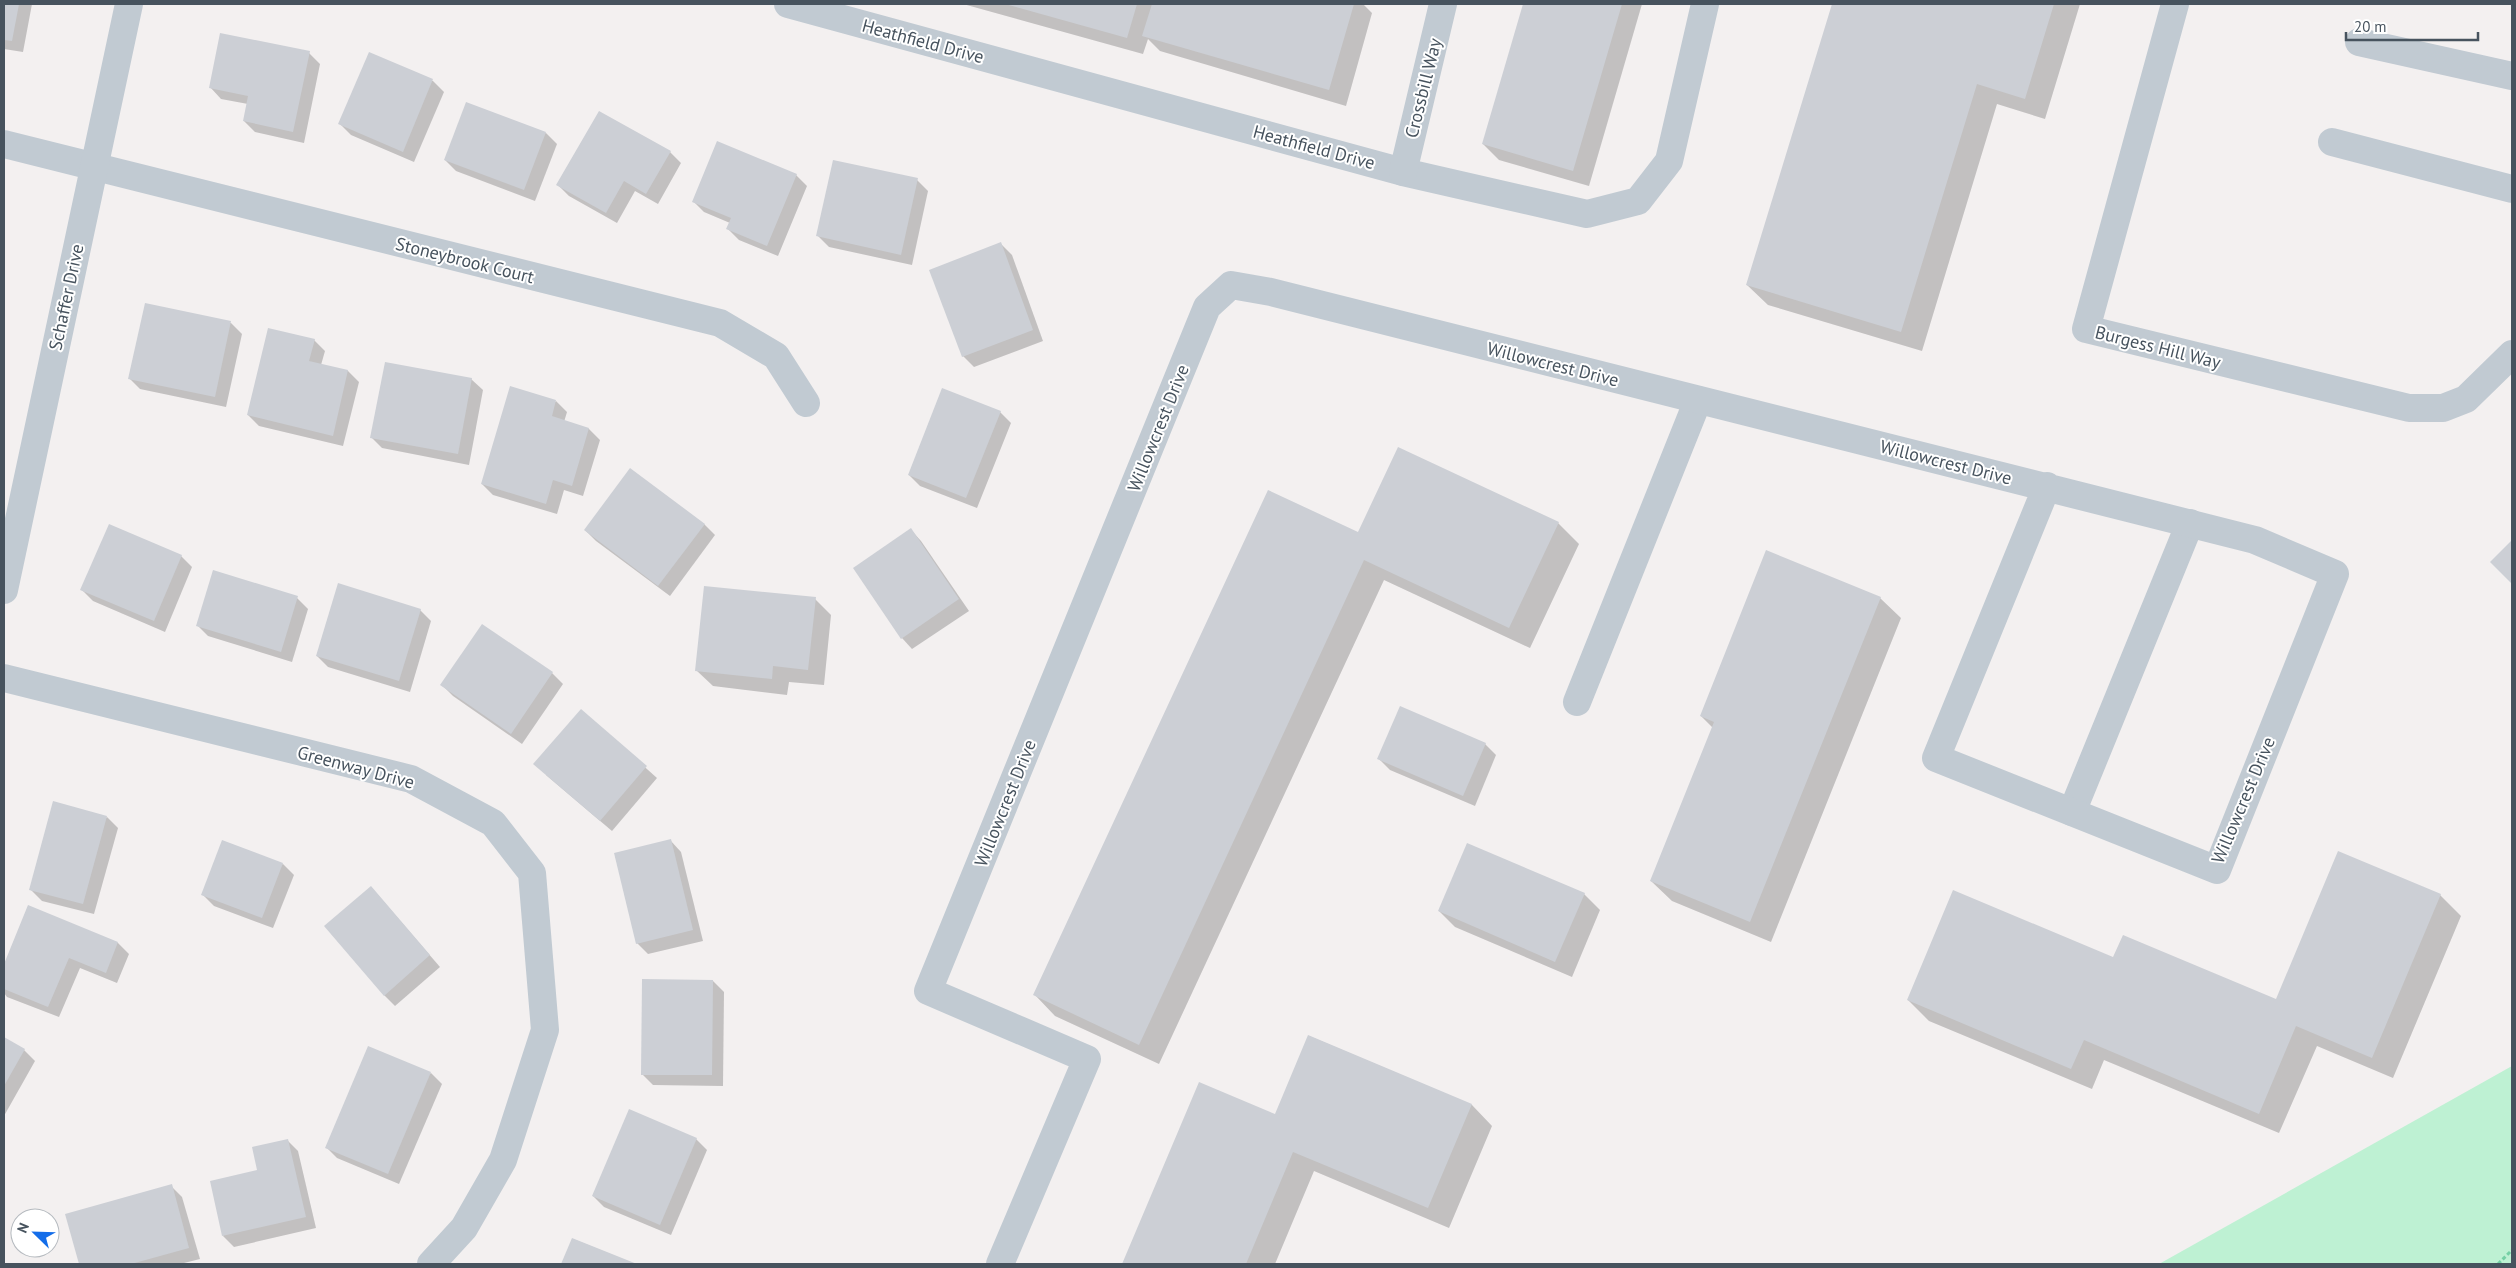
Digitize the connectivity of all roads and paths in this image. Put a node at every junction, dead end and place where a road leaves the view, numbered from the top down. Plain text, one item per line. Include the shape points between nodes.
1 (129, 4) edge
2 (791, 4) edge
3 (1443, 4) edge
4 (1705, 4) edge
5 (2175, 4) edge
6 (2360, 42) dead end
7 (2512, 76) edge
8 (2332, 142) dead end
9 (4, 144) edge
10 (93, 166) junction
11 (1403, 172) junction
12 (2512, 189) edge
13 (2512, 354) edge
14 (1698, 400) junction
15 (806, 403) dead end
16 (2047, 486) junction
17 (2190, 523) junction
18 (4, 590) edge
19 (4, 678) edge
20 (1577, 702) dead end
21 (2072, 812) junction
22 (2512, 1250) edge
23 (430, 1264) edge
24 (1000, 1264) edge
25 (2498, 1264) edge

1 - 10 street, Schaffer Drive
2 - 11 street, Heathfield Drive
3 - 11 street, Crossbill Way
4 - 11 street, Heathfield Drive via 1669,160 1638,200 1587,214
5 - 13 street, Burgess Hill Way via 2086,329 2409,408 2443,408 2466,399
6 - 7 street
8 - 12 street
9 - 10 street, Stoneybrook Court
10 - 15 street, Stoneybrook Court via 720,323 776,356
10 - 18 street, Schaffer Drive
14 - 16 street, Willowcrest Drive
14 - 20 street
14 - 24 street, Willowcrest Drive via 1271,292 1231,285 1207,307 928,990 1087,1059
16 - 17 street, Willowcrest Drive
16 - 21 street, Willowcrest Drive via 1936,758
17 - 21 street
17 - 21 street, Willowcrest Drive via 2255,540 2335,574 2217,870
19 - 23 street, Greenway Drive via 411,779 493,823 532,873 545,1030 503,1160 464,1228
22 - 25 path

